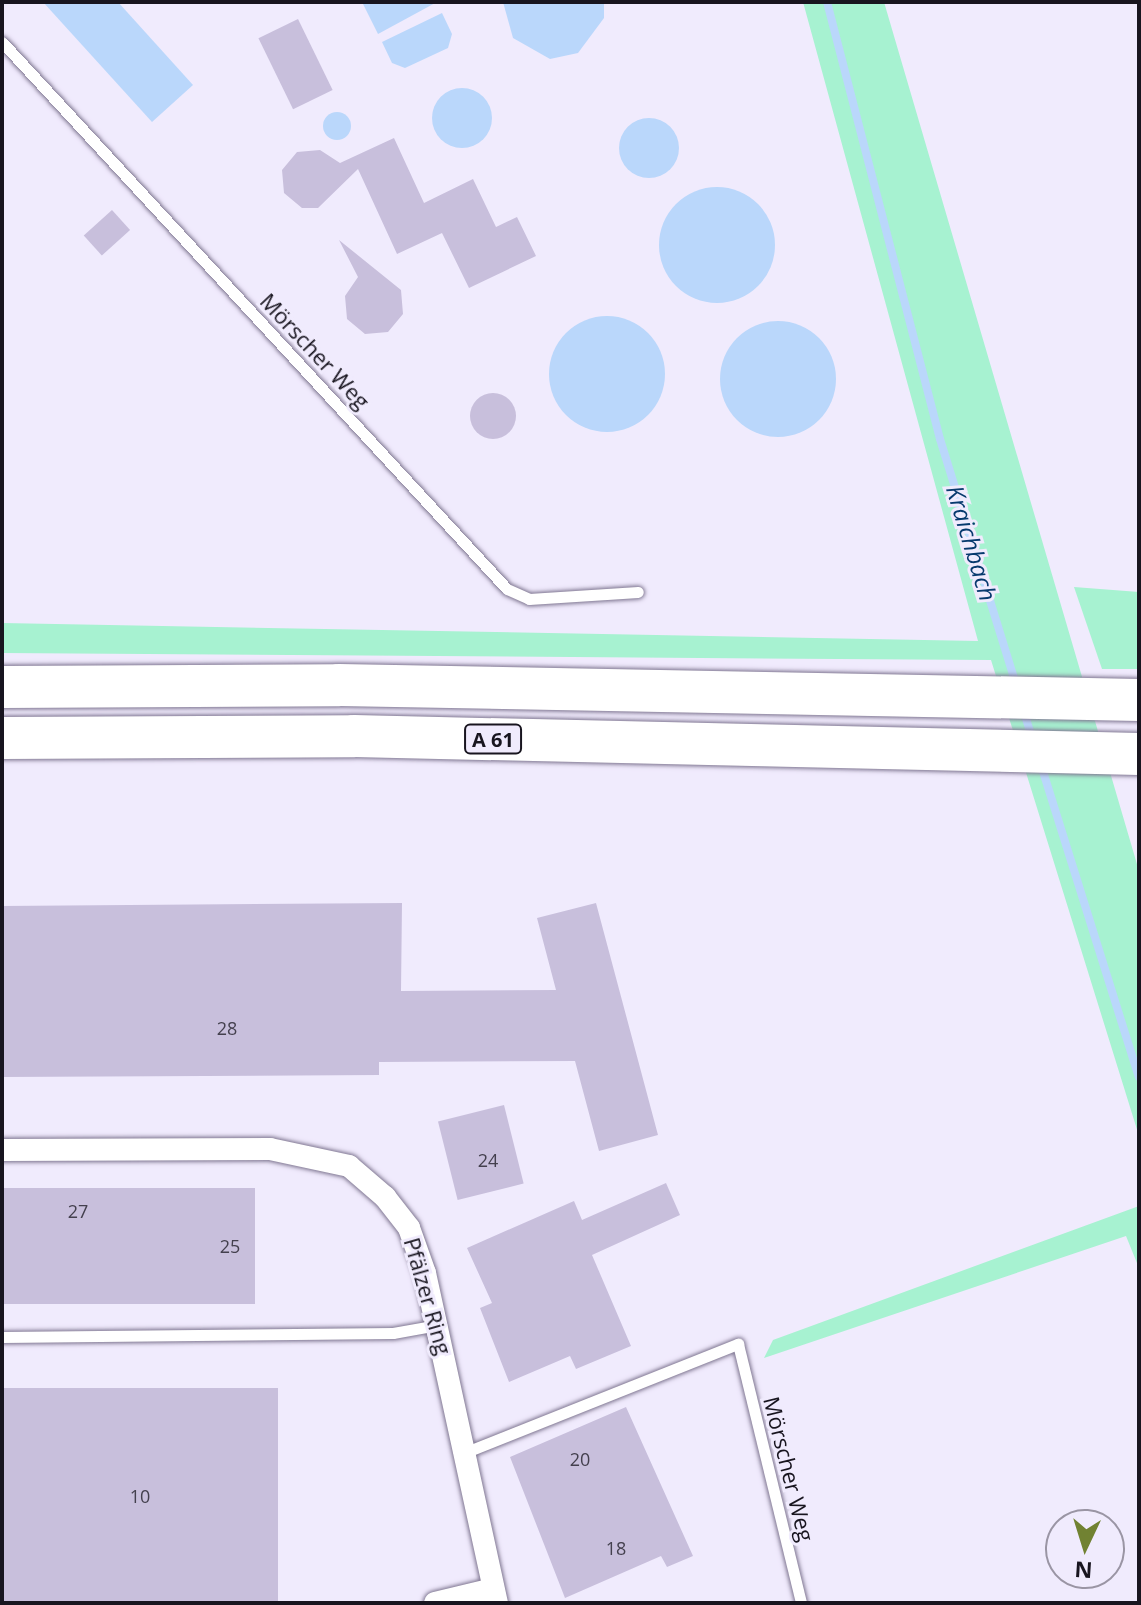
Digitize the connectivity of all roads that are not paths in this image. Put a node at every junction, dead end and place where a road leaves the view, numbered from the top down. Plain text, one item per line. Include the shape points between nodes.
1 (2, 42) edge
2 (638, 592) dead end
3 (2, 687) edge
4 (1139, 700) edge
5 (2, 738) edge
6 (1139, 754) edge
7 (2, 1150) edge
8 (439, 1325) junction
9 (2, 1337) edge
10 (466, 1452) junction
11 (495, 1596) edge
12 (435, 1603) edge
13 (801, 1603) edge

1 - 2 lane, Mörscher Weg via 507,589 529,599
3 - 4 highway via 339,685
5 - 6 highway, A 61 via 354,736
7 - 8 street, Pfälzer Ring via 270,1149 349,1166 409,1228
8 - 9 lane via 393,1333
8 - 10 street, Pfälzer Ring
10 - 11 street, Pfälzer Ring
10 - 13 lane, Mörscher Weg via 738,1344
11 - 12 street

